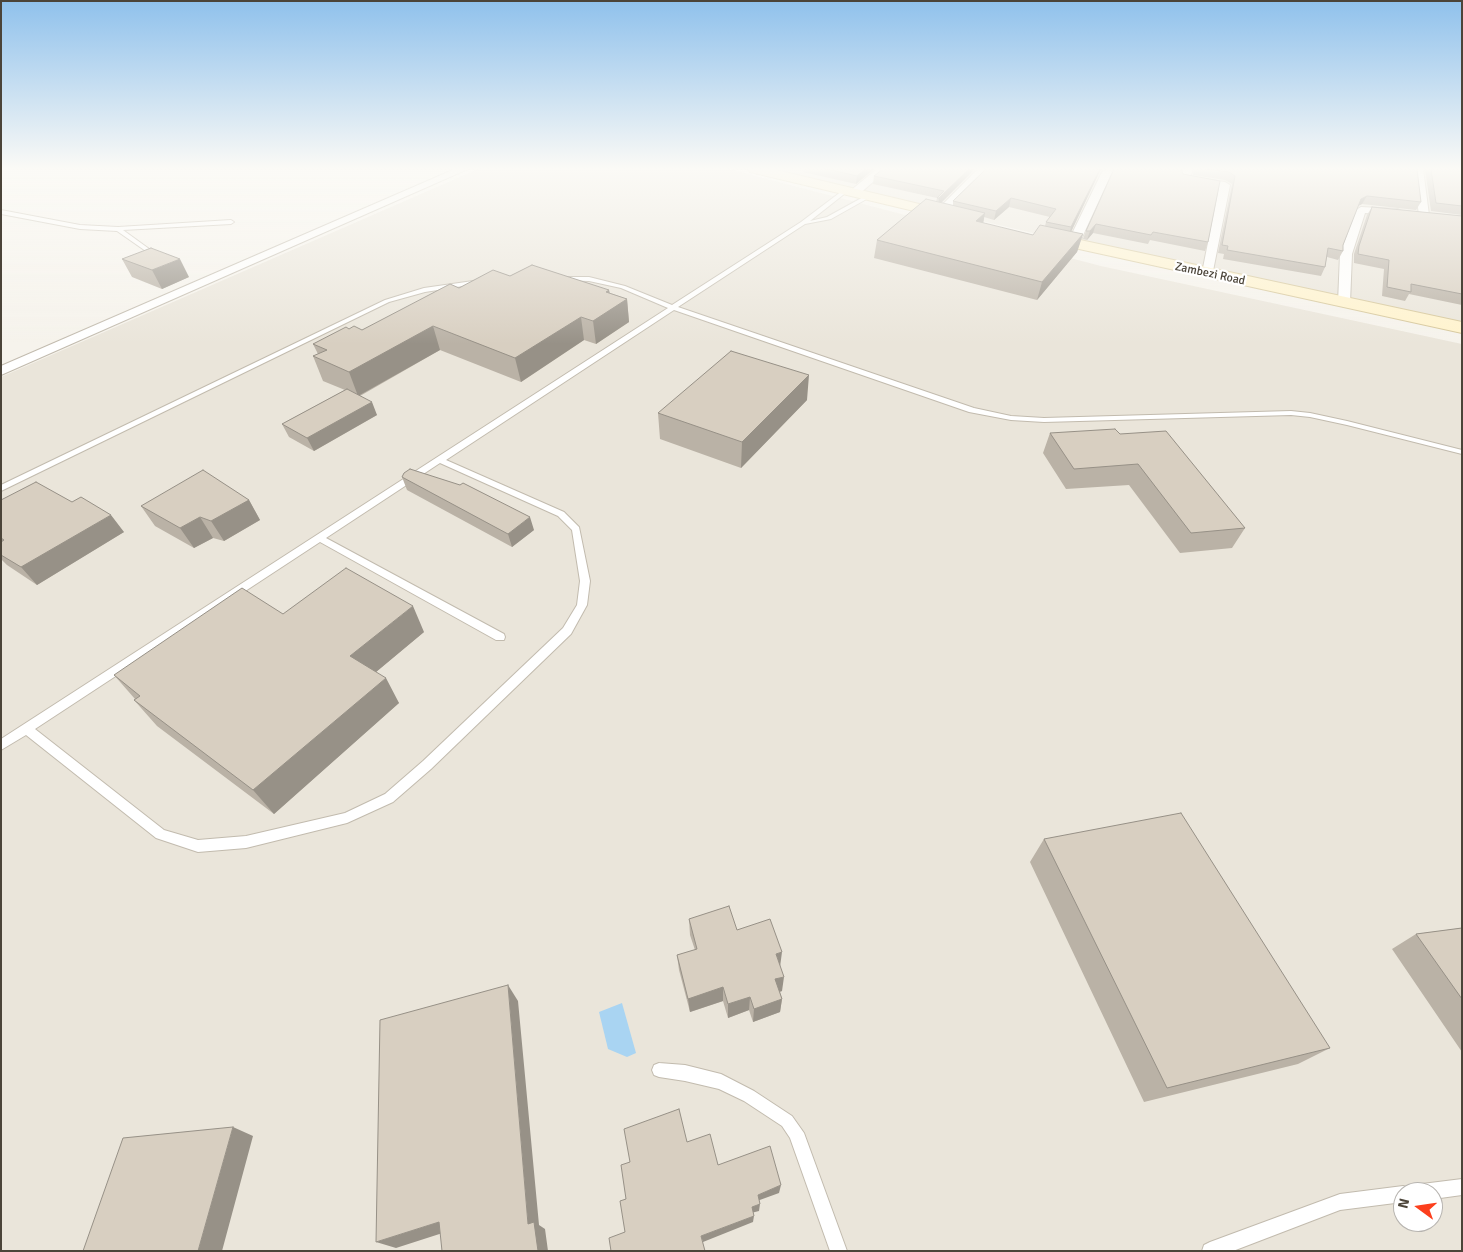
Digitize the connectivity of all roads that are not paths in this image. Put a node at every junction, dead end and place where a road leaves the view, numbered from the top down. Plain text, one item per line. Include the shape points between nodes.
1 (88, 227) edge
2 (143, 227) edge
3 (329, 227) edge
4 (797, 227) edge
5 (1081, 227) edge
6 (1217, 227) edge
7 (1355, 227) edge
8 (118, 229) junction
9 (1028, 234) edge
10 (1073, 244) junction
11 (150, 252) edge
12 (1208, 274) junction
13 (550, 278) edge
14 (485, 282) edge
15 (1344, 302) junction
16 (674, 308) junction
17 (1462, 328) edge
18 (1, 371) edge
19 (1462, 452) edge
20 (440, 460) junction
21 (1, 488) edge
22 (319, 538) junction
23 (500, 637) dead end
24 (27, 729) junction
25 (1, 745) edge
26 (659, 1070) dead end
27 (1462, 1187) edge
28 (1443, 1189) edge
29 (1393, 1195) edge
30 (839, 1251) edge
31 (1210, 1251) edge

1 - 8 lane
2 - 8 lane
3 - 18 street
4 - 16 lane
5 - 10 street
6 - 12 street
7 - 15 street via 1346,254
8 - 11 lane
9 - 10 main road, Zambezi Road
10 - 12 main road, Zambezi Road
12 - 15 main road, Zambezi Road
13 - 16 lane via 589,279 623,287
14 - 21 lane via 424,290 388,301
15 - 17 main road, Zambezi Road
16 - 19 lane via 972,410 1011,418 1044,420 1291,413 1347,423
16 - 20 lane
20 - 22 lane
20 - 24 lane via 561,514 576,529 585,581 582,605 567,631 389,798 347,818 246,842 198,846 160,834
22 - 23 lane
22 - 24 lane
24 - 25 lane
26 - 30 lane via 721,1082 788,1121 796,1133
27 - 28 lane
29 - 31 lane via 1340,1202

